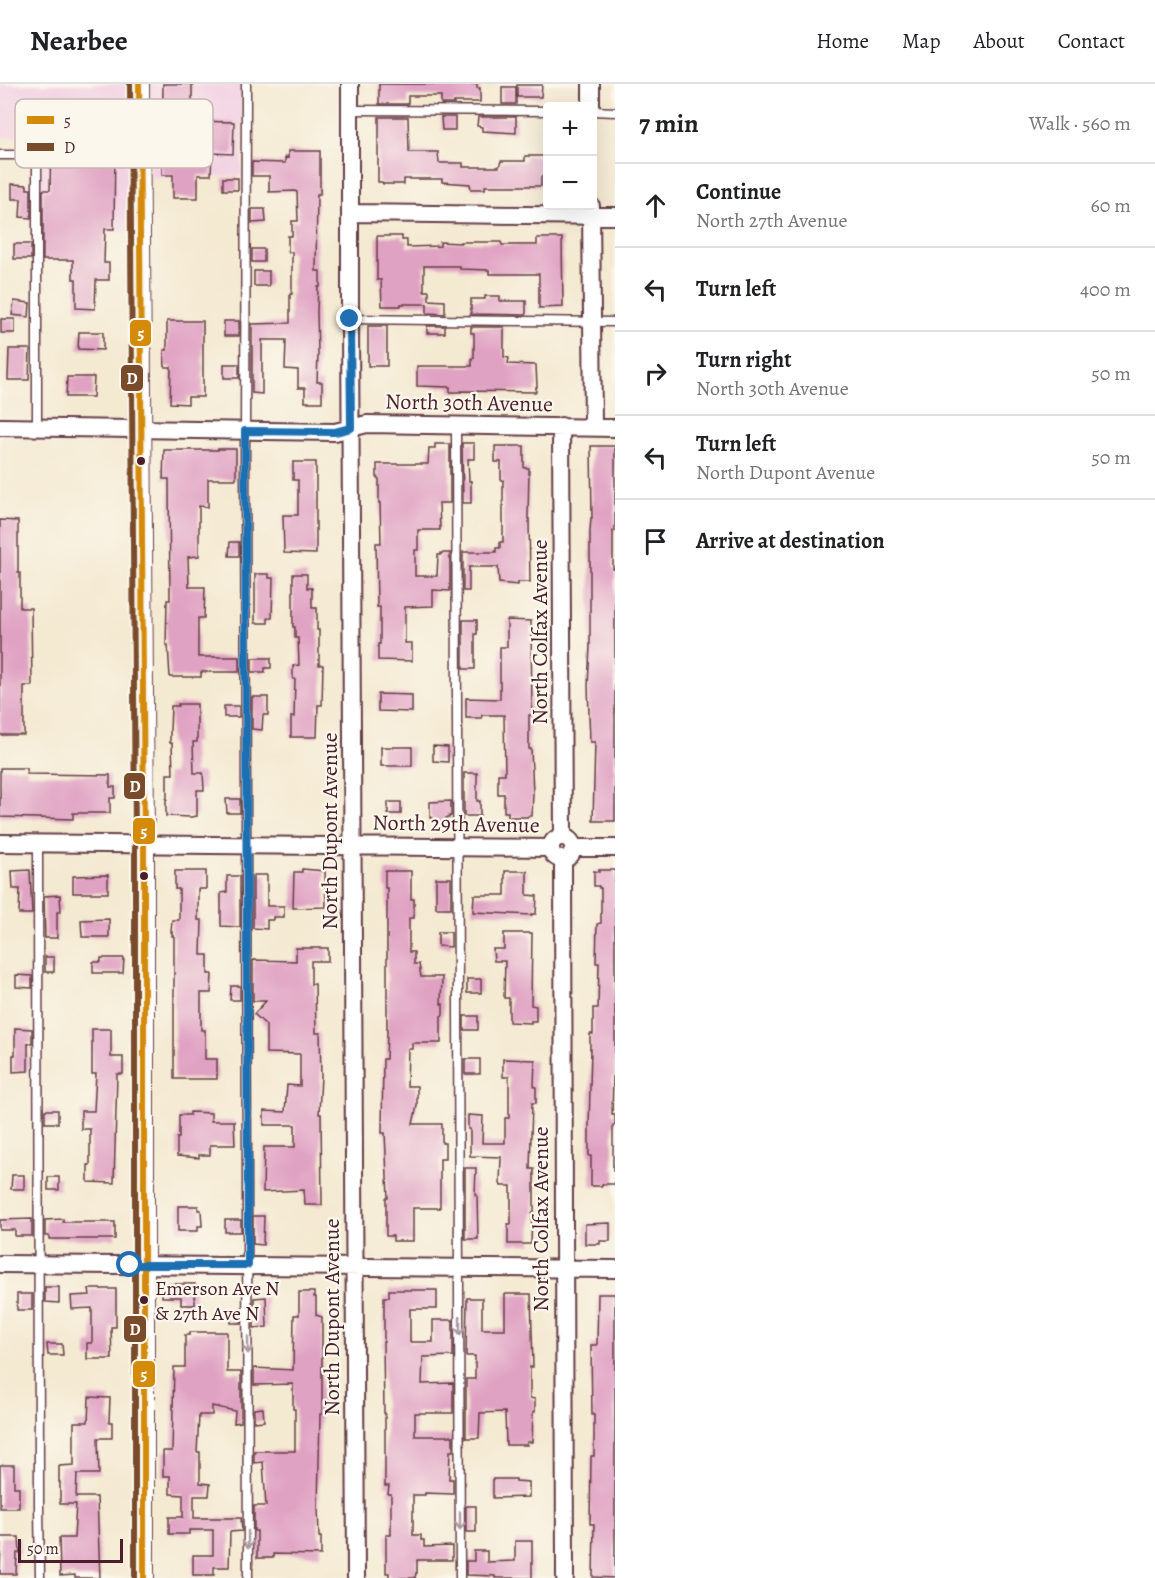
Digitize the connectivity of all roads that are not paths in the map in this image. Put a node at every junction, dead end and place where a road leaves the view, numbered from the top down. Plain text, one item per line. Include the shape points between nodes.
1 (140, 84) edge
2 (246, 84) edge
3 (351, 84) edge
4 (591, 84) edge
5 (140, 99) edge
6 (591, 102) edge
7 (351, 110) junction
8 (543, 111) edge
9 (597, 111) edge
10 (615, 112) edge
11 (38, 168) edge
12 (140, 168) edge
13 (591, 210) edge
14 (351, 213) junction
15 (615, 216) edge
16 (350, 319) junction
17 (592, 322) junction
18 (615, 322) edge
19 (456, 425) junction
20 (561, 426) junction
21 (0, 427) edge
22 (37, 427) junction
23 (593, 427) junction
24 (351, 428) junction
25 (615, 428) edge
26 (141, 429) junction
27 (245, 431) junction
28 (0, 843) edge
29 (38, 843) junction
30 (144, 844) junction
31 (247, 845) junction
32 (352, 846) junction
33 (457, 848) junction
34 (563, 848) junction
35 (615, 848) edge
36 (0, 1264) edge
37 (39, 1264) junction
38 (145, 1265) junction
39 (248, 1265) junction
40 (355, 1267) junction
41 (460, 1268) junction
42 (563, 1269) junction
43 (615, 1269) edge
44 (40, 1578) edge
45 (144, 1578) edge
46 (248, 1578) edge
47 (356, 1578) edge
48 (460, 1578) edge
49 (565, 1578) edge

1 - 5 street
2 - 27 lane
3 - 7 street, North Dupont Avenue
4 - 6 street
7 - 8 lane
7 - 14 street, North Dupont Avenue
9 - 10 lane
11 - 22 lane
12 - 26 street
13 - 14 street
13 - 15 street
13 - 17 street
14 - 16 street, North Dupont Avenue
16 - 17 lane
16 - 24 street, North Dupont Avenue
17 - 18 lane
17 - 23 street
19 - 20 street, North 30th Avenue
19 - 24 street, North 30th Avenue via 367,424
19 - 33 lane
20 - 23 street, North 30th Avenue
20 - 34 street, North Colfax Avenue
21 - 22 street, North 30th Avenue
22 - 26 street, North 30th Avenue
23 - 25 street, North 30th Avenue
24 - 27 street, North 30th Avenue via 335,432
24 - 32 street, North Dupont Avenue
26 - 27 street, North 30th Avenue
26 - 30 street
27 - 31 lane
28 - 29 street, North 29th Avenue
29 - 30 street, North 29th Avenue
29 - 37 lane
30 - 31 street, North 29th Avenue
30 - 38 street
31 - 32 street, North 29th Avenue
31 - 39 lane
32 - 33 street, North 29th Avenue
32 - 40 street, North Dupont Avenue
33 - 34 street, North 29th Avenue
33 - 41 lane
34 - 35 street, North 29th Avenue
34 - 42 street, North Colfax Avenue
36 - 37 street
37 - 38 street
37 - 44 lane
38 - 39 street
38 - 45 street
39 - 40 street
39 -> 46 lane
40 - 41 street
40 - 47 street, North Dupont Avenue
41 - 42 street
41 -> 48 lane
42 - 43 street
42 - 49 street, North Colfax Avenue

